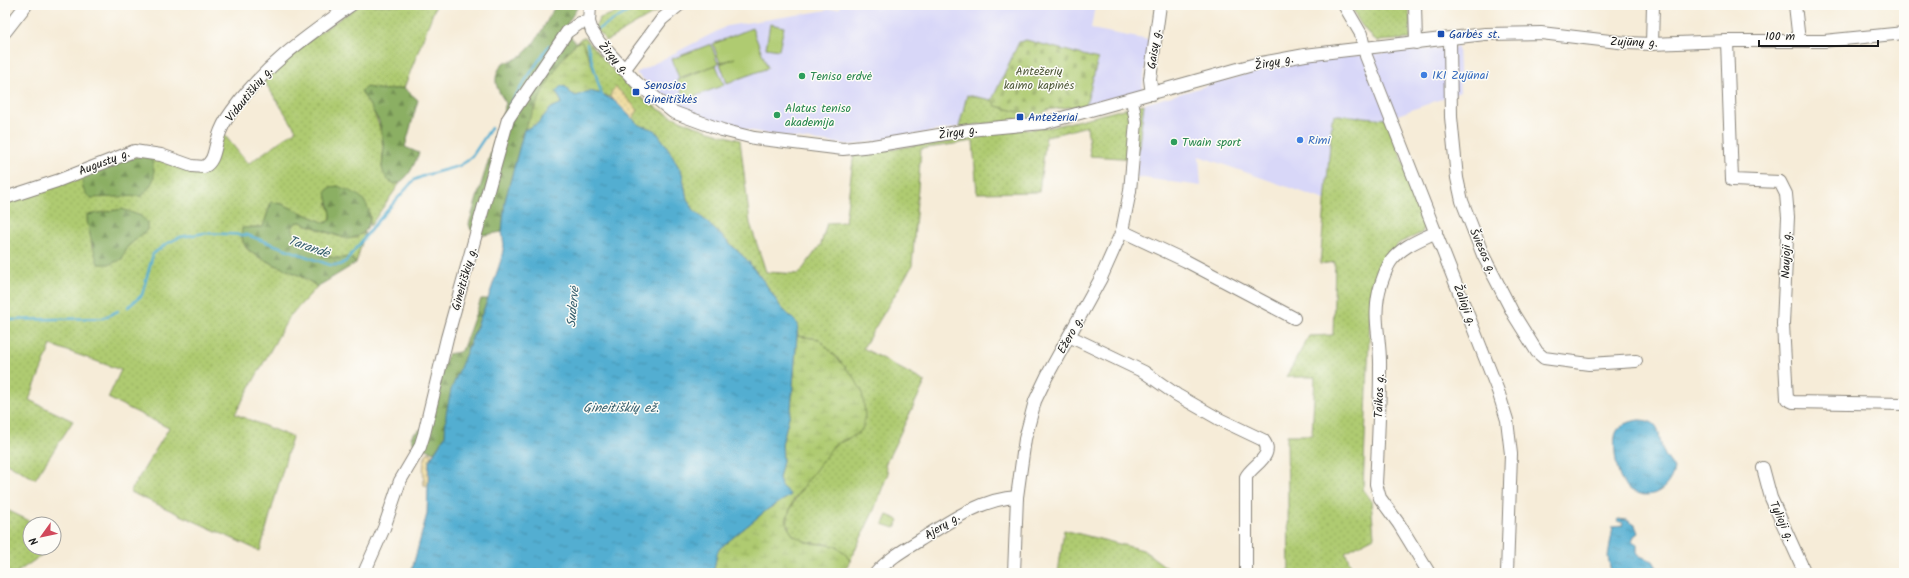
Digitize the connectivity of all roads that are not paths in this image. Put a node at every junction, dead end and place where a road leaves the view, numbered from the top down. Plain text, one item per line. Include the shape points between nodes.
1 (26, 5) edge
2 (351, 5) edge
3 (590, 5) edge
4 (679, 5) edge
5 (1160, 5) edge
6 (1344, 5) edge
7 (1415, 5) edge
8 (1653, 5) edge
9 (1795, 5) edge
10 (589, 22) junction
11 (5, 32) edge
12 (1904, 33) edge
13 (1450, 39) junction
14 (1727, 41) junction
15 (1799, 41) junction
16 (1416, 43) junction
17 (1652, 44) junction
18 (1365, 49) junction
19 (624, 70) junction
20 (1152, 94) junction
21 (1132, 100) junction
22 (204, 167) joint
23 (5, 198) edge
24 (1122, 231) junction
25 (1436, 232) junction
26 (1294, 318) dead end
27 (1069, 336) junction
28 (1636, 362) dead end
29 (1904, 404) edge
30 (1763, 468) dead end
31 (1017, 497) junction
32 (364, 573) edge
33 (876, 573) edge
34 (1014, 573) edge
35 (1246, 573) edge
36 (1429, 573) edge
37 (1507, 573) edge
38 (1805, 573) edge

1 - 11 street
2 - 22 street, Vidautiškių g. via 263,73 223,125 212,160
3 - 10 street
4 - 19 street via 662,19
5 - 20 street, Gaisų g. via 1150,79
6 - 18 street, Žalioji g. via 1355,21
7 - 16 street
8 - 17 street
9 - 15 street
10 - 19 street, Žirgų g. via 599,42
10 - 32 street, Gineitiškių g. via 580,23 567,32 508,119 447,338 420,447 400,481 384,528
12 - 15 street, Zujūnų g. via 1842,40
13 - 16 street, Zujūnų g.
13 - 17 street, Zujūnų g. via 1522,32
13 - 28 street, Šviesos g. via 1452,121 1457,178 1462,201 1483,255 1514,315 1537,352 1544,358 1589,364
14 - 15 street, Zujūnų g.
14 - 17 street, Zujūnų g.
14 - 29 street, Naujoji g. via 1732,180 1780,182 1786,194 1787,252 1783,324 1787,399 1793,402
16 - 18 street, Zujūnų g.
18 - 20 street, Žirgų g. via 1305,55 1256,64
18 - 25 street, Žalioji g.
19 - 21 street, Žirgų g. via 673,112 694,121 754,138 843,149 969,130 1044,123
20 - 21 street, Žirgų g.
21 - 24 street, Ežero g. via 1136,129 1130,191
22 - 23 street, Augustų g. via 134,150 57,181
24 - 26 street via 1186,261
24 - 27 street, Ežero g. via 1101,278
25 - 36 street, Taikos g. via 1408,245 1390,263 1380,287 1376,310 1380,361 1377,492
25 - 37 street, Žalioji g. via 1498,392 1506,420 1511,454
27 - 31 street, Ežero g. via 1047,376 1032,411 1025,439
27 - 35 street via 1144,372 1219,420 1263,440 1266,444 1266,455 1246,477
30 - 38 street, Tylioji g. via 1771,498
31 - 33 street, Ajerų g. via 960,514 895,556
31 - 34 street, Ežero g.

